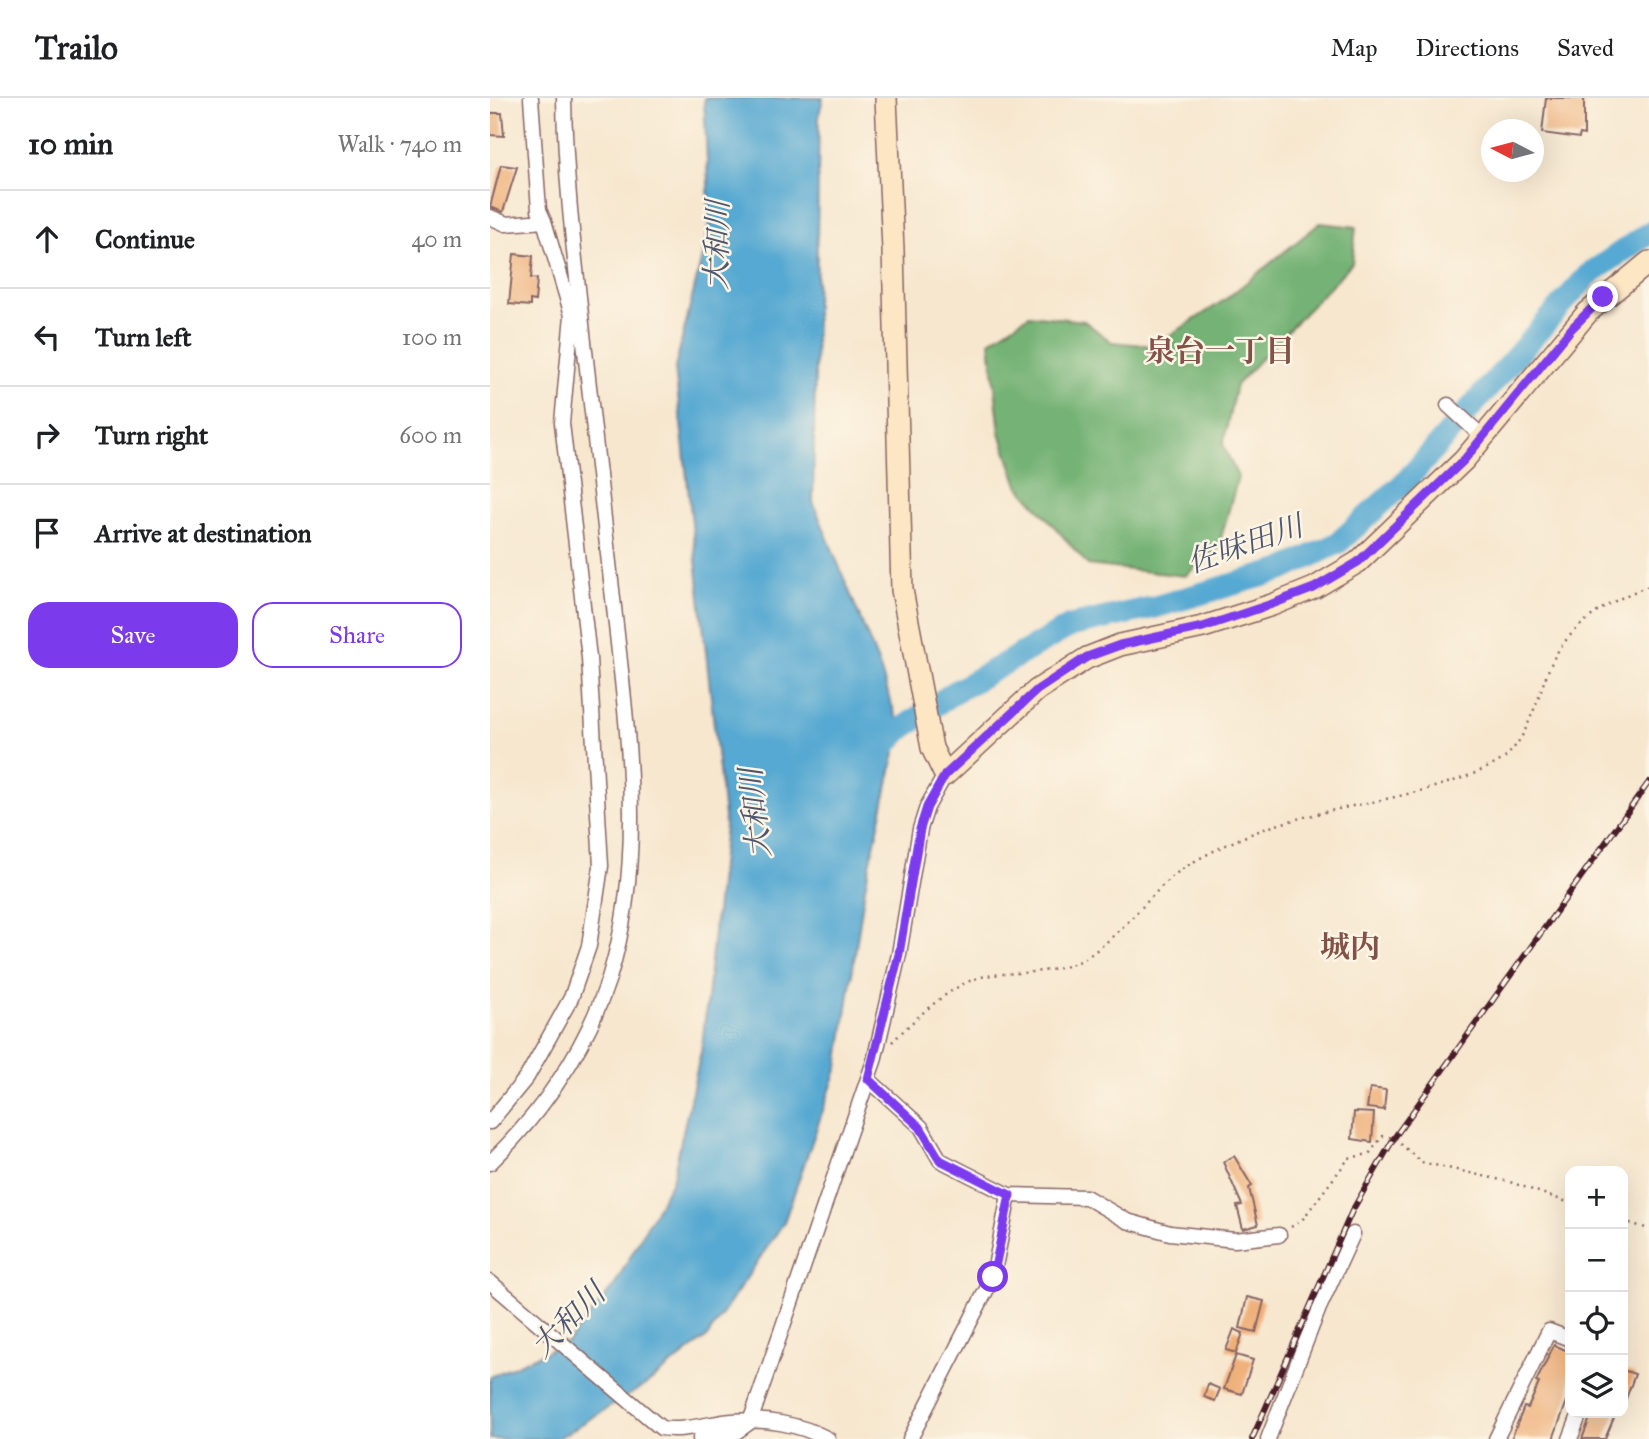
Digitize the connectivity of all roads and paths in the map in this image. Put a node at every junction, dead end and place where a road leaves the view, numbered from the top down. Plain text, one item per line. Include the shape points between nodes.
1 (531, 98) edge
2 (564, 98) edge
3 (886, 98) edge
4 (490, 217) edge
5 (544, 220) junction
6 (1649, 262) edge
7 (577, 314) junction
8 (1448, 405) dead end
9 (1481, 435) junction
10 (1649, 586) edge
11 (945, 775) junction
12 (892, 1043) dead end
13 (868, 1079) junction
14 (490, 1122) edge
15 (490, 1163) edge
16 (1010, 1195) junction
17 (1565, 1201) edge
18 (1628, 1223) edge
19 (1649, 1229) edge
20 (1353, 1234) dead end
21 (1279, 1235) joint
22 (490, 1282) edge
23 (1565, 1337) edge
24 (1578, 1418) edge
25 (750, 1422) junction
26 (700, 1439) edge
27 (742, 1439) edge
28 (828, 1439) edge
29 (910, 1439) edge
30 (1268, 1439) edge
31 (1496, 1439) edge
32 (1570, 1439) edge

1 - 5 street via 539,210
2 - 7 street
3 - 11 street via 904,611 932,748
4 - 5 street via 506,224
5 - 7 street
6 - 9 street via 1572,328
7 - 14 street via 562,423 589,659 601,866 589,946 571,998 527,1077
7 - 15 street via 627,739 631,845 627,894 609,977 580,1046 524,1129
8 - 9 street
9 - 11 street via 1377,544 1336,577 1237,617 1087,657 1037,690
10 - 12 path via 1606,606 1576,630 1555,656 1517,749 1495,765 1430,788 1304,816 1239,839 1167,881 1081,960 1050,970 983,976 928,1006
11 - 13 street via 920,829 899,954
13 - 16 street via 920,1127 940,1160
13 - 25 street
16 - 21 street via 1086,1197 1127,1221 1170,1233 1235,1240
16 - 29 street via 993,1277
17 - 21 path via 1510,1182 1421,1162 1394,1138 1383,1136 1369,1154 1349,1158 1302,1220
18 - 19 path
20 - 30 street
22 - 25 street via 654,1424 668,1429
23 - 31 street via 1549,1331
24 - 32 street
25 - 26 street via 736,1432
25 - 27 street via 750,1431
25 - 28 street via 808,1428

